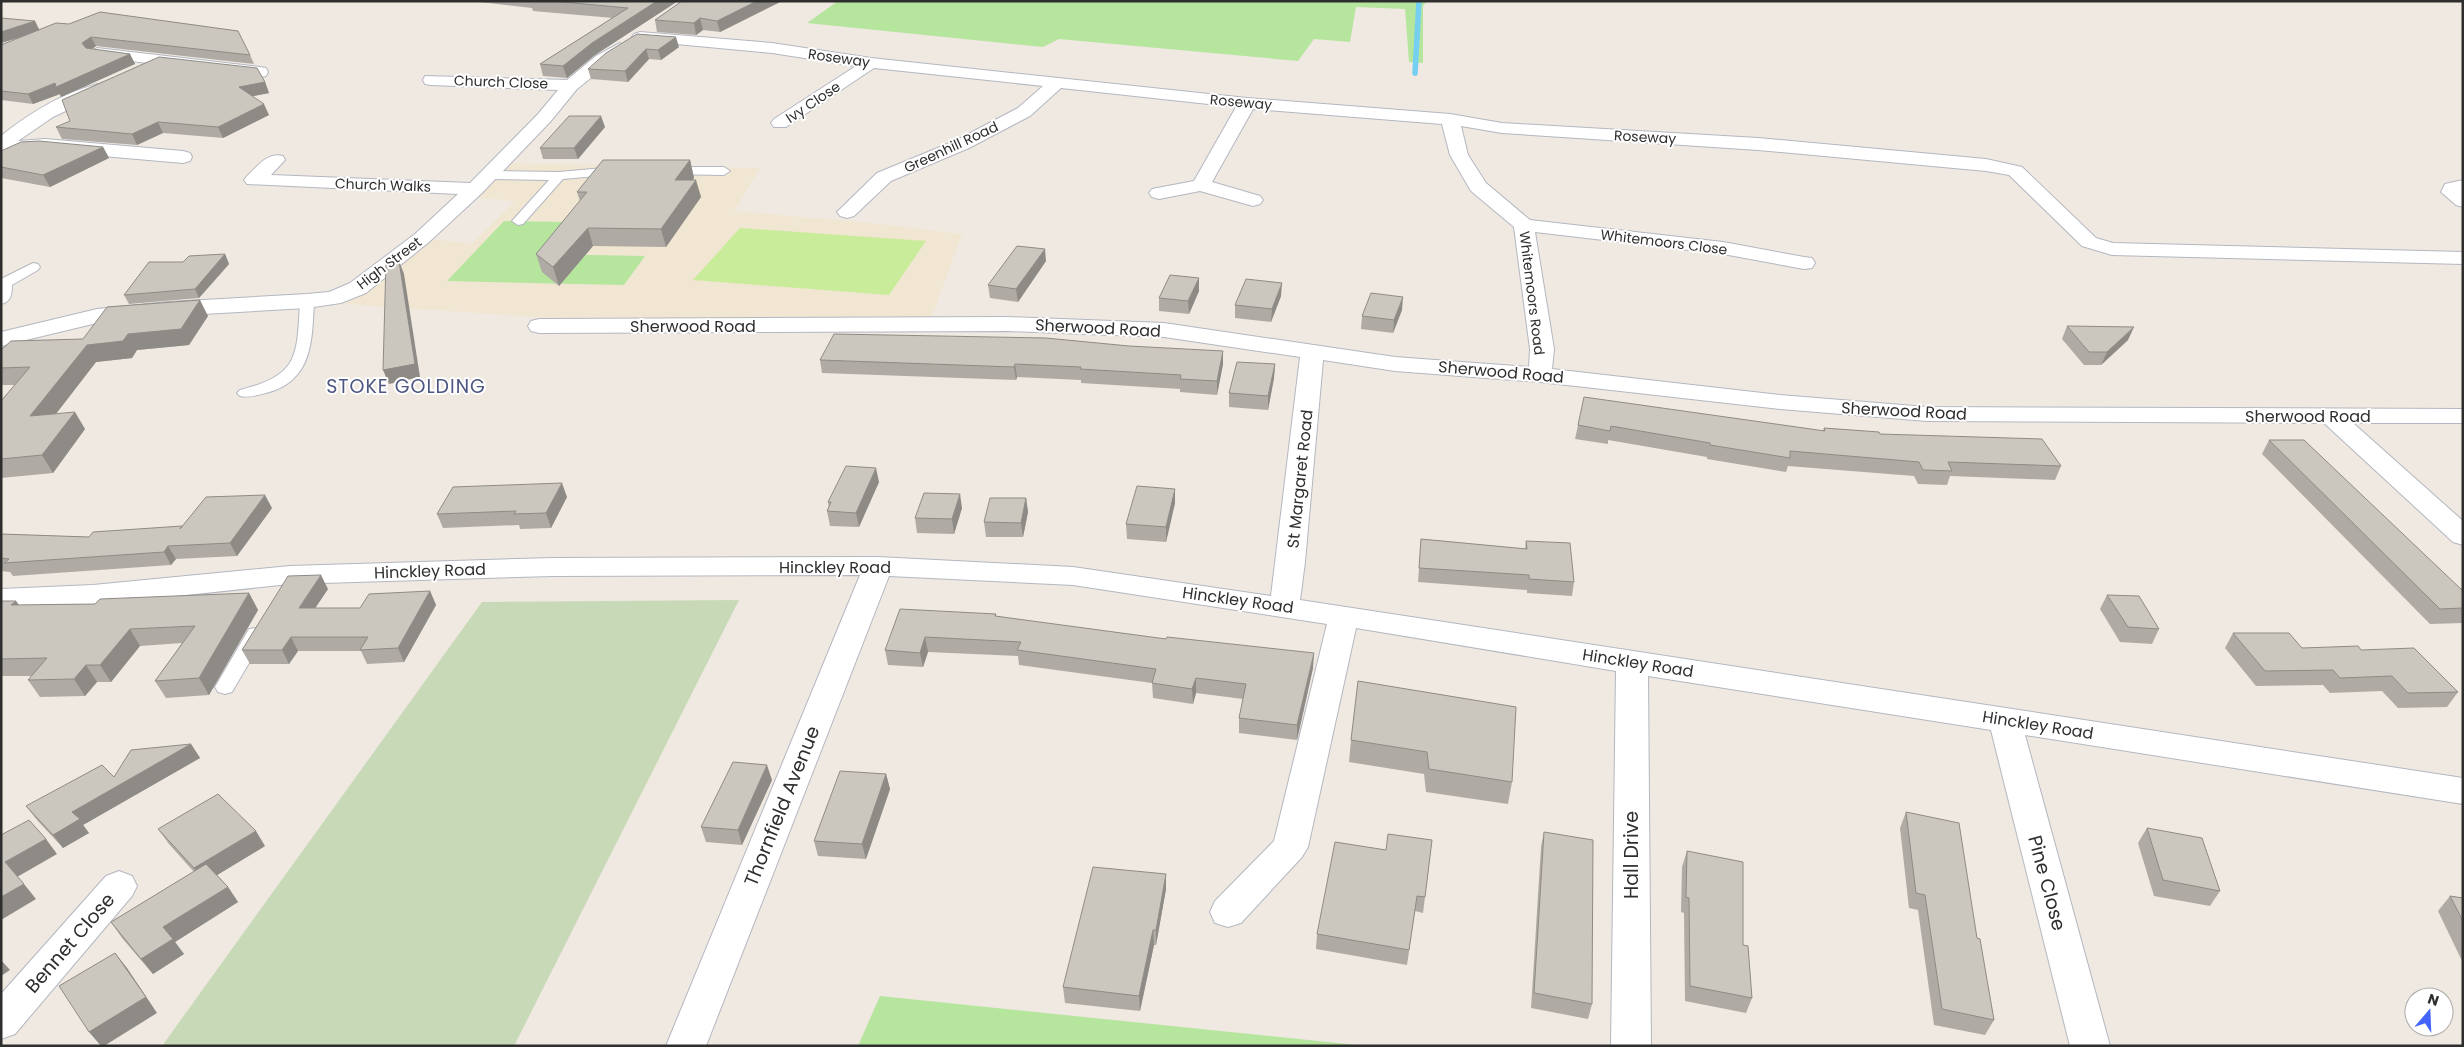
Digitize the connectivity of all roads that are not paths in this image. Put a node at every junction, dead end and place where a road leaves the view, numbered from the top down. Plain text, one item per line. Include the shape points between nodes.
1 (666, 17) edge
2 (638, 37) junction
3 (98, 53) edge
4 (161, 61) junction
5 (870, 63) junction
6 (260, 72) edge
7 (135, 73) edge
8 (431, 80) dead end
9 (1057, 83) junction
10 (109, 84) edge
11 (571, 85) junction
12 (1247, 103) junction
13 (1450, 119) junction
14 (761, 124) dead end
15 (1, 146) edge
16 (183, 157) dead end
17 (276, 160) dead end
18 (630, 170) edge
19 (658, 170) edge
20 (724, 171) dead end
21 (559, 176) junction
22 (482, 182) junction
23 (1201, 185) junction
24 (2463, 186) edge
25 (1159, 193) dead end
26 (1253, 200) dead end
27 (2463, 201) edge
28 (847, 212) dead end
29 (518, 221) dead end
30 (1524, 225) junction
31 (2463, 258) edge
32 (1804, 262) dead end
33 (33, 267) dead end
34 (1, 300) edge
35 (307, 301) junction
36 (539, 326) dead end
37 (1, 339) edge
38 (1312, 351) junction
39 (1540, 375) junction
40 (245, 394) dead end
41 (2463, 416) edge
42 (2332, 417) junction
43 (2463, 536) edge
44 (878, 566) junction
45 (1, 599) edge
46 (1284, 606) junction
47 (1344, 616) junction
48 (265, 618) edge
49 (1632, 664) junction
50 (225, 688) dead end
51 (2005, 720) junction
52 (2463, 791) edge
53 (118, 886) dead end
54 (1228, 912) dead end
55 (1, 1022) edge
56 (686, 1046) edge
57 (1631, 1046) edge
58 (2090, 1046) edge

1 - 2 street, High Street
2 - 5 street, Roseway via 772,48
2 - 11 street, High Street via 602,59
3 - 4 street
4 - 6 street
4 - 7 street
5 - 9 street, Roseway
5 - 14 street, Ivy Close via 785,125
8 - 11 street, Church Close
9 - 12 street, Roseway
9 - 28 street, Greenhill Road via 1024,112 963,144 884,177
10 - 15 street via 26,124
11 - 22 street, High Street
12 - 13 street, Roseway
12 - 23 street
13 - 30 street, Whitemoors Road via 1459,155 1478,187
13 - 31 street, Roseway via 1502,128 1758,144 2015,171 2089,242 2112,249
15 - 16 street via 45,145
17 - 22 street, Church Walks via 254,180
18 - 21 lane
19 - 20 lane
21 - 22 lane
21 - 29 lane
22 - 35 street, High Street via 422,238 358,288 333,298
23 - 25 street
23 - 26 street
24 - 27 street via 2452,188 2451,192
30 - 32 street, Whitemoors Close via 1723,248
30 - 39 street, Whitemoors Road via 1542,349
33 - 34 lane via 5,283 5,295
35 - 37 street, High Street via 97,316
35 - 40 lane via 304,342 297,369 287,380
36 - 38 street, Sherwood Road via 1007,324 1164,330
38 - 39 street, Sherwood Road via 1394,364
38 - 46 street, St Margaret Road
39 - 42 street, Sherwood Road via 1780,402 1927,414
41 - 42 street, Sherwood Road
42 - 43 street
44 - 45 street, Hinckley Road via 553,567
44 - 46 street, Hinckley Road via 1073,576
44 - 56 street, Thornfield Avenue
46 - 47 street, Hinckley Road
47 - 49 street, Hinckley Road
47 - 54 street via 1290,847
48 - 50 lane
49 - 51 street, Hinckley Road
49 - 57 street, Hall Drive
51 - 52 street, Hinckley Road
51 - 58 street, Pine Close
53 - 55 street, Bennet Close

